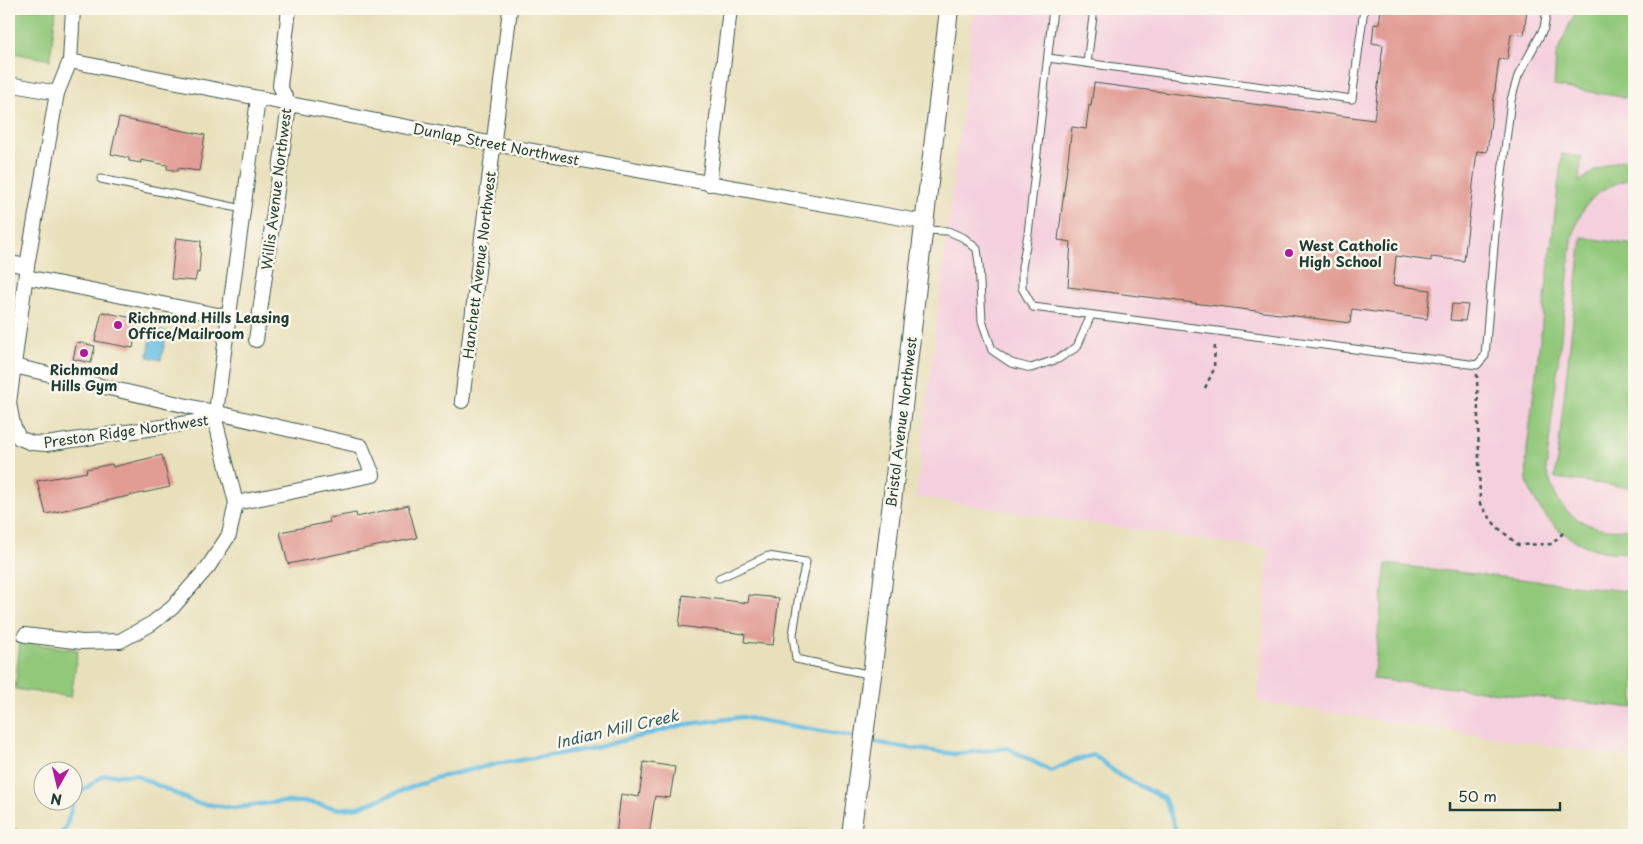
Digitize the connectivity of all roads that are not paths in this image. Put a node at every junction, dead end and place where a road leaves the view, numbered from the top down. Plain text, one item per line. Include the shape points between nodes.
1 (73, 9) edge
2 (289, 9) edge
3 (510, 9) edge
4 (730, 9) edge
5 (950, 9) edge
6 (1053, 9) edge
7 (1094, 9) edge
8 (1364, 9) edge
9 (1547, 9) edge
10 (1048, 58) junction
11 (70, 61) junction
12 (1087, 63) junction
13 (9, 84) edge
14 (57, 93) junction
15 (258, 99) junction
16 (289, 105) junction
17 (494, 144) junction
18 (101, 179) dead end
19 (709, 184) junction
20 (243, 209) junction
21 (924, 226) junction
22 (9, 263) edge
23 (27, 272) junction
24 (1091, 315) junction
25 (228, 317) junction
26 (256, 340) dead end
27 (14, 366) junction
28 (462, 401) dead end
29 (9, 403) edge
30 (215, 416) junction
31 (236, 503) junction
32 (719, 578) dead end
33 (25, 635) dead end
34 (872, 675) junction
35 (852, 835) edge

1 - 11 street
2 - 16 street, Willis Avenue Northwest via 280,86
3 - 17 street, Hanchett Avenue Northwest
4 - 19 street
5 - 21 street, Bristol Avenue Northwest
6 - 10 lane
7 - 12 lane
8 - 12 lane via 1352,99
9 - 24 lane via 1544,28 1512,93 1496,222 1485,356 1477,365
10 - 12 lane
10 - 24 lane via 1022,288 1033,307
11 - 14 street
11 - 15 street, Dunlap Street Northwest
13 - 14 street
14 - 23 street
15 - 16 street, Dunlap Street Northwest
15 - 20 street
16 - 17 street, Dunlap Street Northwest
16 - 26 street, Willis Avenue Northwest
17 - 19 street, Dunlap Street Northwest
17 - 28 street, Hanchett Avenue Northwest
18 - 20 lane
19 - 21 street, Dunlap Street Northwest
20 - 25 street
21 - 24 lane via 948,231 977,249 982,321 992,350 1011,363 1031,368 1058,359 1077,347
21 - 34 street, Bristol Avenue Northwest
22 - 23 street
23 - 25 street
23 - 27 street
25 - 30 street
27 - 29 street
27 - 30 street
29 - 30 street, Preston Ridge Northwest via 12,425 19,438 46,444
30 - 31 street, Preston Ridge Northwest
30 - 31 street via 361,446 373,475
31 - 33 street via 229,535 208,567 172,608 151,624 120,641 82,642
32 - 34 lane via 768,556 806,562 793,635 796,659
34 - 35 street, Bristol Avenue Northwest

